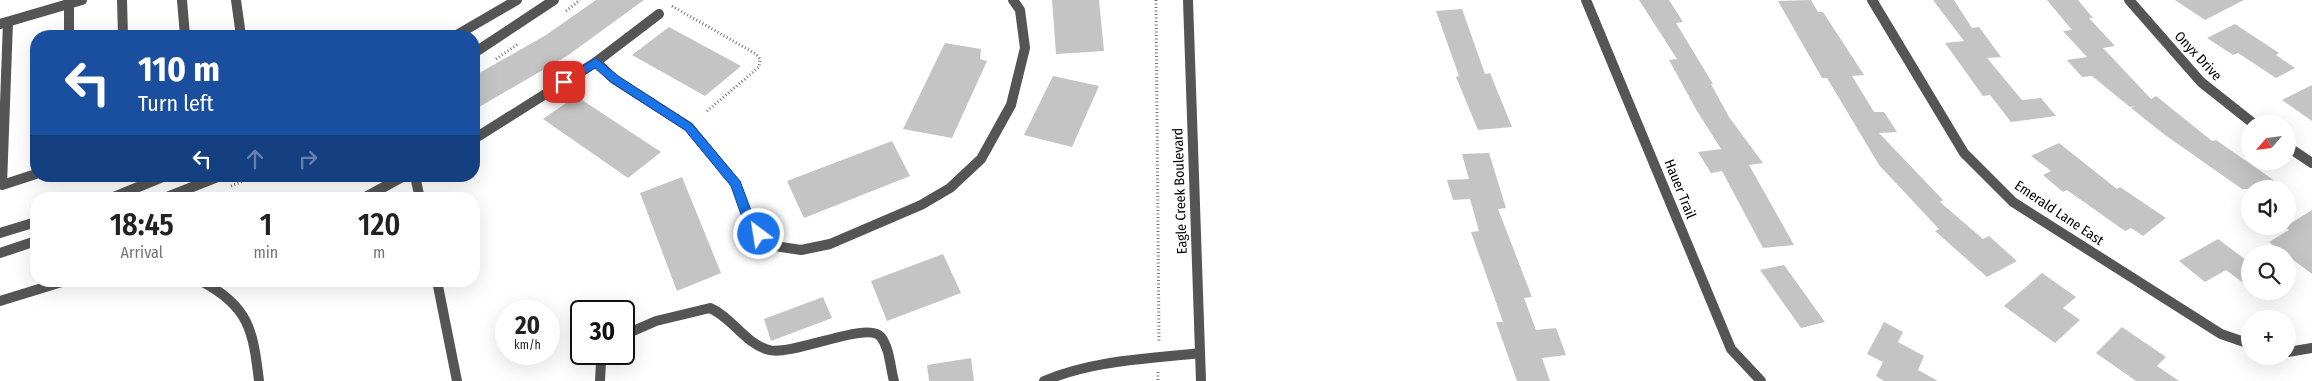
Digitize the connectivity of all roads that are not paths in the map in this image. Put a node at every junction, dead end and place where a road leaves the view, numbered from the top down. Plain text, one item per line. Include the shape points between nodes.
1 (82, 0) edge
2 (122, 0) edge
3 (182, 0) edge
4 (236, 0) edge
5 (518, 0) edge
6 (554, 0) edge
7 (1013, 0) edge
8 (1188, 0) edge
9 (1586, 0) edge
10 (1872, 0) edge
11 (2129, 0) edge
12 (69, 4) junction
13 (659, 14) dead end
14 (4, 23) edge
15 (69, 30) edge
16 (123, 30) edge
17 (184, 30) edge
18 (240, 30) edge
19 (466, 30) edge
20 (480, 49) edge
21 (596, 62) junction
22 (2243, 115) edge
23 (480, 135) edge
24 (2296, 152) edge
25 (2312, 163) edge
26 (30, 176) edge
27 (150, 182) edge
28 (205, 182) edge
29 (393, 182) edge
30 (126, 192) edge
31 (180, 192) edge
32 (375, 192) edge
33 (30, 224) edge
34 (0, 234) edge
35 (30, 243) edge
36 (0, 253) edge
37 (46, 287) edge
38 (214, 287) edge
39 (438, 287) edge
40 (0, 301) edge
41 (635, 330) edge
42 (2241, 341) edge
43 (2312, 348) edge
44 (2296, 351) edge
45 (1200, 353) junction
46 (600, 365) edge
47 (259, 381) edge
48 (457, 381) edge
49 (600, 381) edge
50 (894, 381) edge
51 (1044, 381) edge
52 (1201, 381) edge
53 (1761, 381) edge

1 - 12 street
2 - 16 street
3 - 17 street
4 - 18 street
5 - 19 street
6 - 20 street
7 - 21 street via 1020,10 1025,48 1011,105 981,159 950,188 921,205 830,244 801,250 768,245 750,223 736,184 689,127 614,79
8 - 45 street, Eagle Creek Boulevard
9 - 53 street, Hauer Trail via 1730,349
10 - 42 street, Emerald Lane East via 1964,153 2013,202 2221,334
11 - 22 street, Onyx Drive via 2201,82
12 - 14 street
12 - 15 street
13 - 21 street
14 - 26 street via 2,185
21 - 23 street
24 - 25 street
27 - 30 street
28 - 31 street
29 - 32 street
33 - 34 street
35 - 36 street
37 - 40 street
38 - 47 street via 245,315 256,350
39 - 48 street
41 - 50 street via 656,321 710,308 755,343 771,351 870,331 883,339
43 - 44 street
45 - 51 street via 1067,373
45 - 52 street, Eagle Creek Boulevard
46 - 49 street

